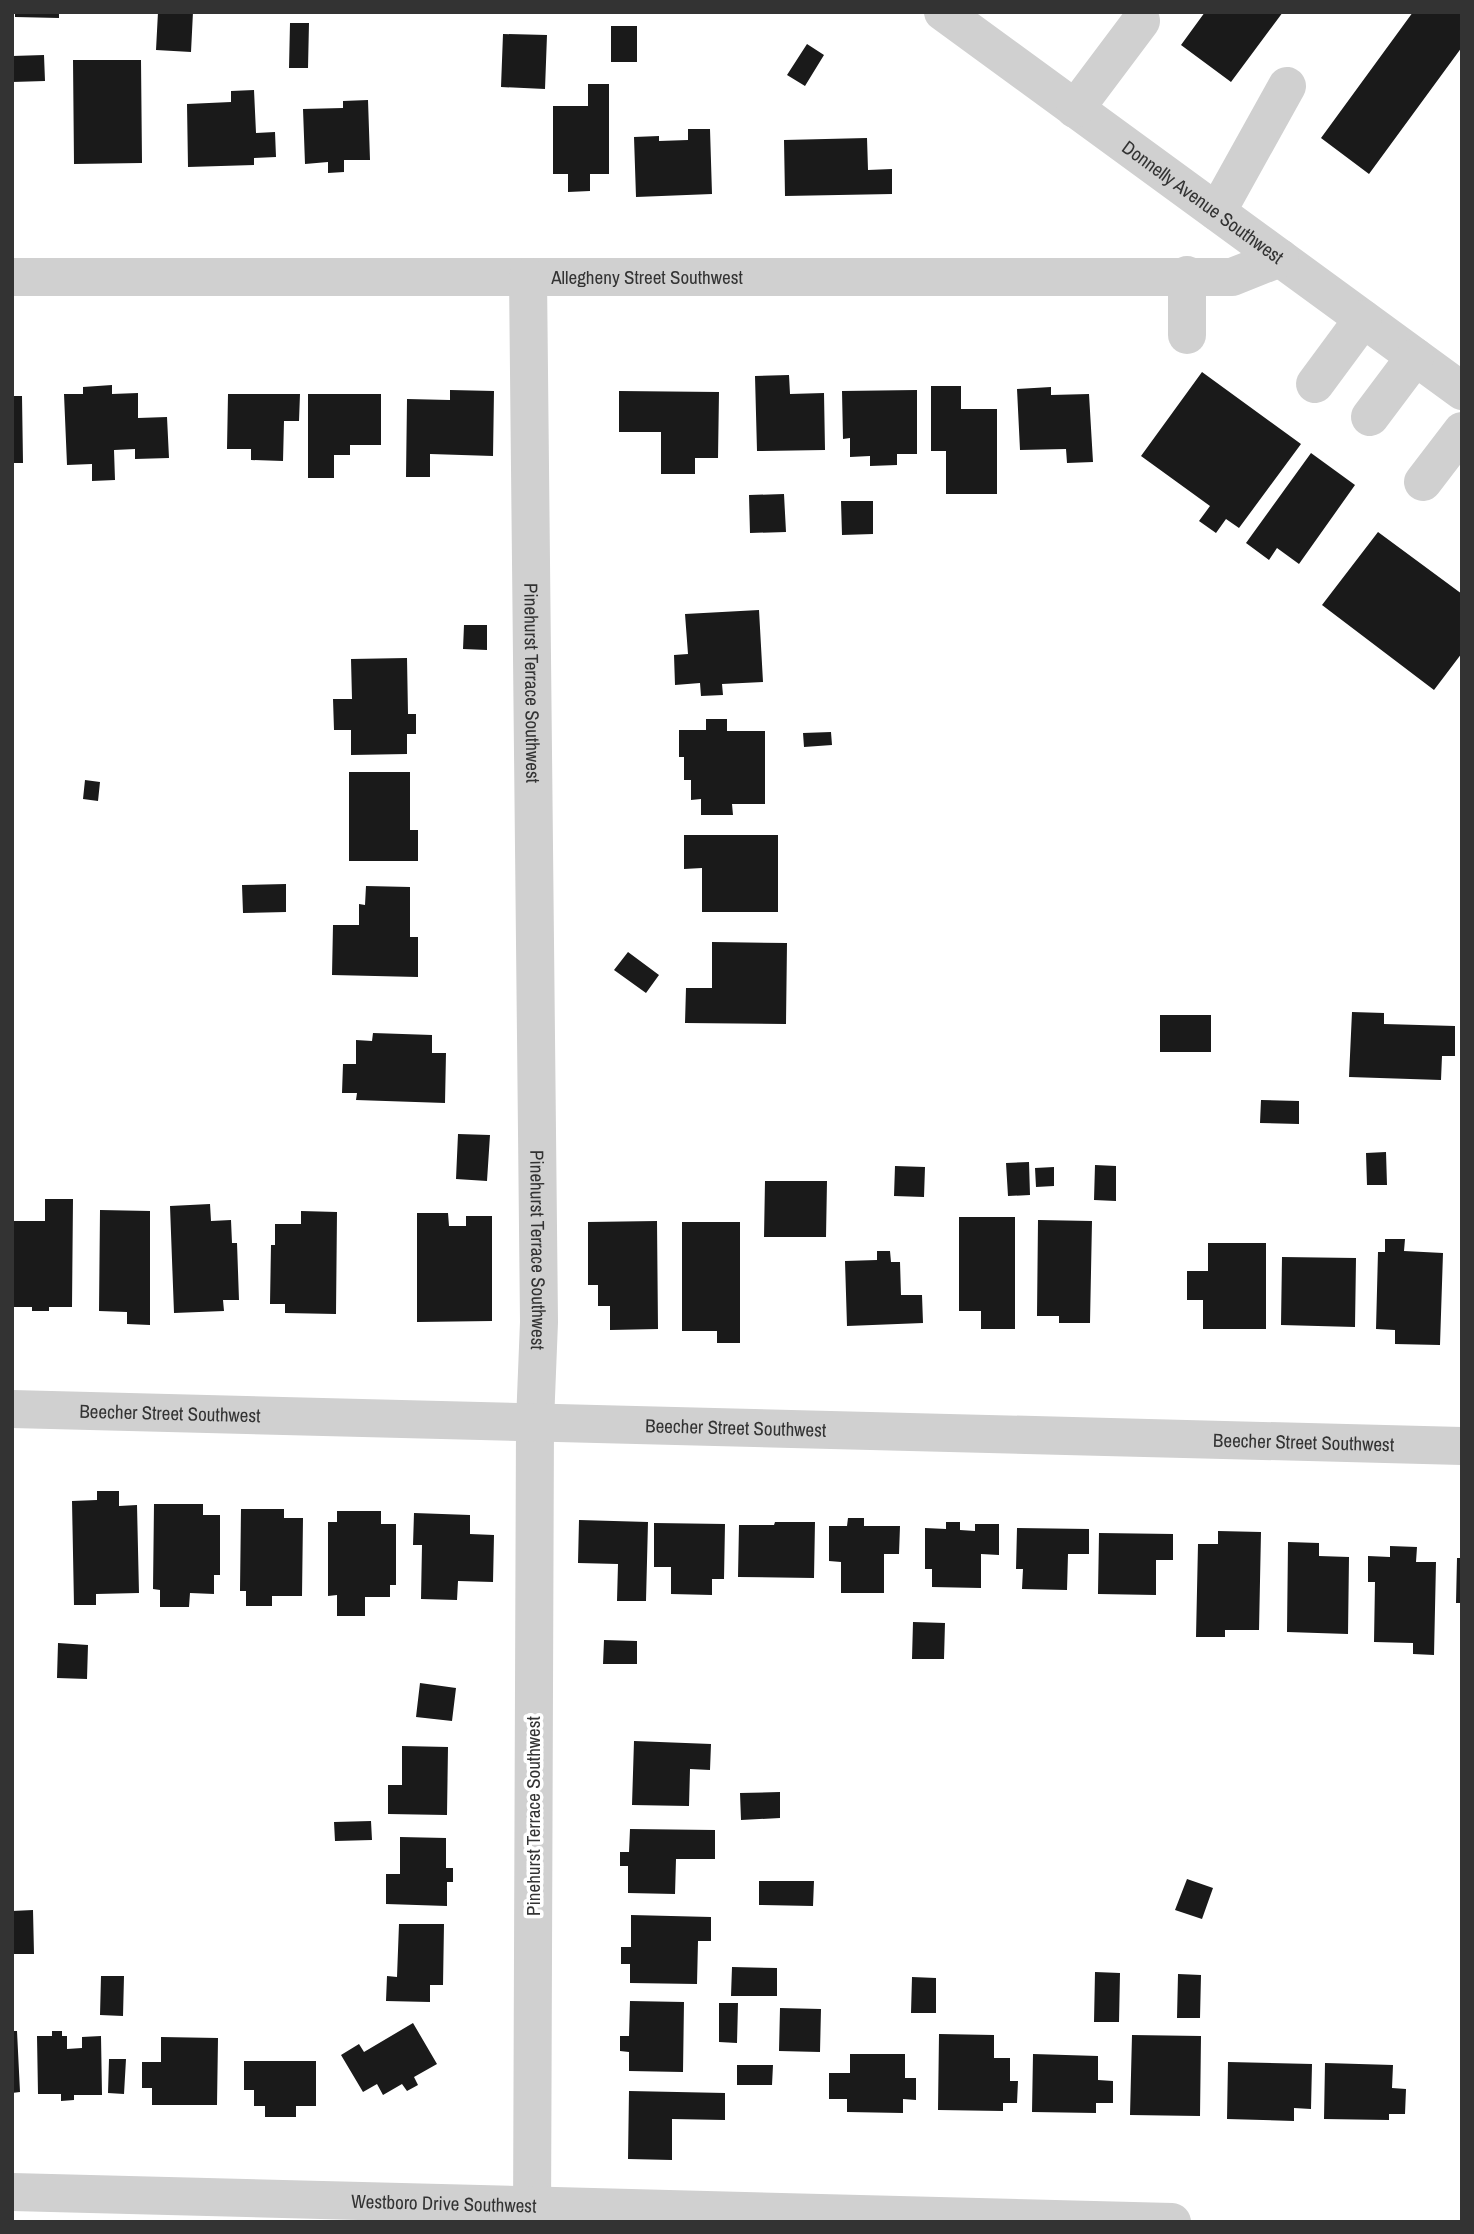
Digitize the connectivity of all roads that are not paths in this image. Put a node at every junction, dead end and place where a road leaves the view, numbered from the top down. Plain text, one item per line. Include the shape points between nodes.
1 (943, 12) edge
2 (1141, 21) dead end
3 (1287, 86) dead end
4 (1075, 109) junction
5 (1217, 212) junction
6 (1280, 258) junction
7 (1186, 275) junction
8 (12, 276) edge
9 (528, 277) junction
10 (1363, 319) junction
11 (1186, 335) dead end
12 (1415, 357) junction
13 (1315, 384) dead end
14 (1462, 391) edge
15 (1370, 417) dead end
16 (1462, 431) edge
17 (1423, 482) dead end
18 (12, 1409) edge
19 (535, 1422) junction
20 (1462, 1446) edge
21 (12, 2192) edge
22 (532, 2213) edge
23 (1171, 2222) edge

1 - 4 street, Donnelly Avenue Southwest
2 - 4 street
3 - 5 street
4 - 5 street, Donnelly Avenue Southwest
5 - 6 street, Donnelly Avenue Southwest
6 - 7 street, Allegheny Street Southwest via 1232,277
6 - 10 street, Donnelly Avenue Southwest
7 - 9 street, Allegheny Street Southwest
7 - 11 street
8 - 9 street, Allegheny Street Southwest
9 - 19 street, Pinehurst Terrace Southwest via 539,1322
10 - 12 street, Donnelly Avenue Southwest
10 - 13 street
12 - 14 street, Donnelly Avenue Southwest
12 - 15 street
16 - 17 street
18 - 19 street, Beecher Street Southwest
19 - 20 street, Beecher Street Southwest
19 - 22 street, Pinehurst Terrace Southwest
21 - 22 street, Westboro Drive Southwest
22 - 23 street, Westboro Drive Southwest

